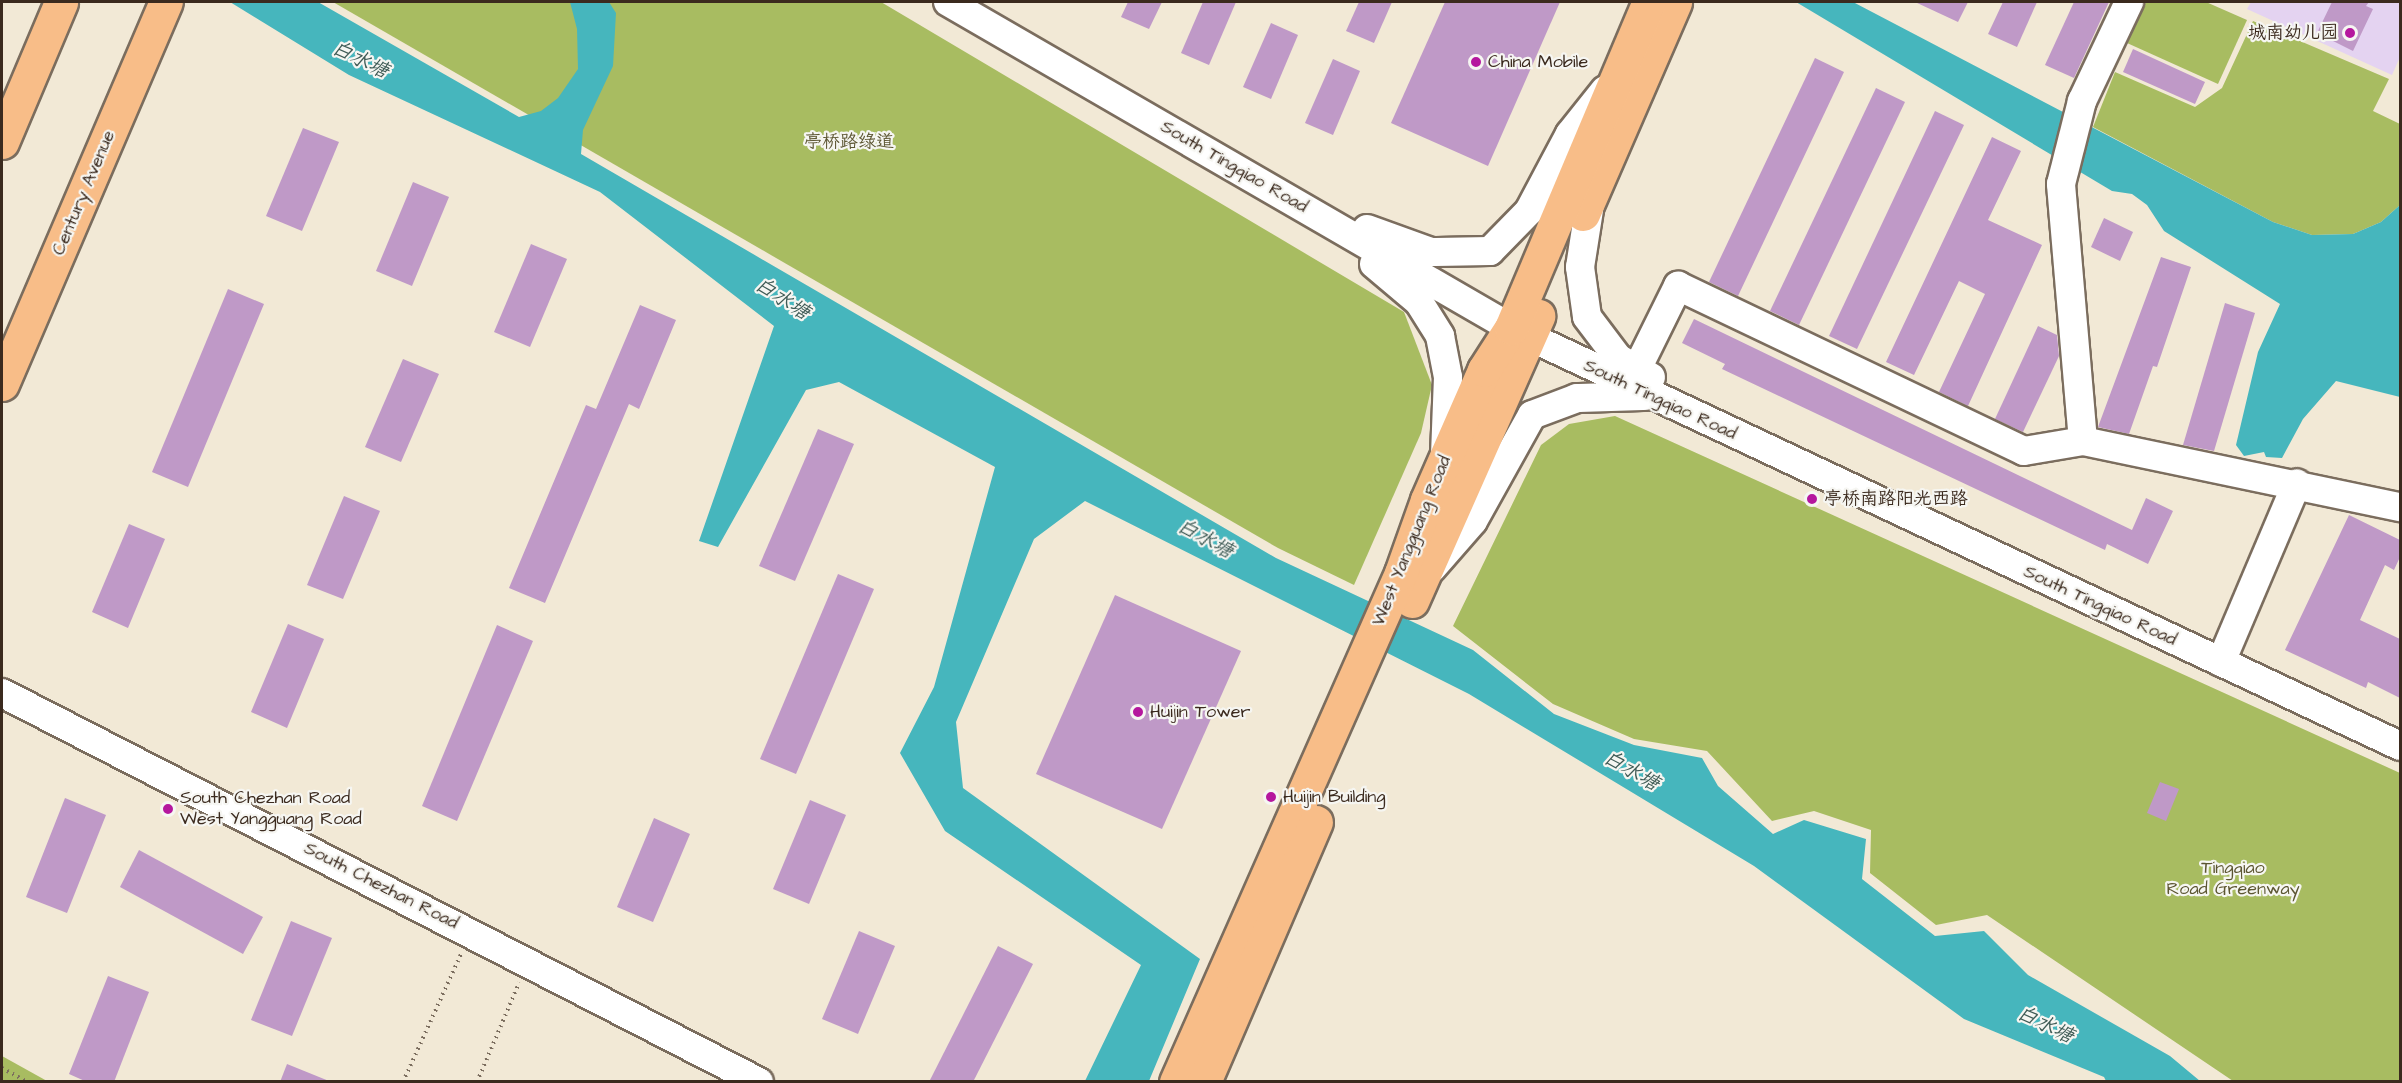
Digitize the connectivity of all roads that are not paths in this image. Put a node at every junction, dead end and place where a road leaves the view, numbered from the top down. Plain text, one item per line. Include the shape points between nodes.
1 (61, 2) edge
2 (166, 2) edge
3 (948, 2) edge
4 (1649, 2) edge
5 (1674, 2) edge
6 (2129, 2) edge
7 (1616, 77) junction
8 (2, 142) edge
9 (1591, 197) junction
10 (1299, 205) junction
11 (1520, 332) junction
12 (1637, 369) junction
13 (2, 384) edge
14 (1650, 396) junction
15 (1703, 420) junction
16 (2083, 441) junction
17 (1445, 460) junction
18 (2297, 483) junction
19 (2400, 507) edge
20 (1411, 577) junction
21 (2221, 662) junction
22 (1362, 687) junction
23 (2, 693) edge
24 (2400, 746) edge
25 (759, 1082) edge
26 (1176, 1082) edge
27 (1204, 1082) edge

1 - 8 main road
2 - 13 main road, Century Avenue
3 - 10 street, South Tingqiao Road
4 - 7 main road, West Yangguang Road
5 - 9 main road, West Yangguang Road
6 - 16 street via 2082,101 2061,184
7 - 10 street via 1570,134 1529,211 1490,251 1431,252
7 - 11 main road, West Yangguang Road
9 - 11 main road, West Yangguang Road
9 - 12 street via 1580,267 1587,317 1618,358
10 - 11 street, South Tingqiao Road
10 - 17 street via 1419,302 1440,336 1448,377
11 - 14 street, South Tingqiao Road
11 - 17 main road, West Yangguang Road via 1484,370
11 - 20 main road, West Yangguang Road
12 - 15 street via 1668,386
12 - 16 street via 1678,286 2024,451
14 - 15 street, South Tingqiao Road
14 - 20 street via 1577,398 1532,415 1473,521
15 - 21 street, South Tingqiao Road
16 - 18 street
17 - 20 main road, West Yangguang Road
18 - 19 street
18 - 21 street
20 - 22 main road, West Yangguang Road
21 - 24 street, South Tingqiao Road
22 - 26 main road, West Yangguang Road
22 - 27 main road, West Yangguang Road
23 - 25 street, South Chezhan Road

